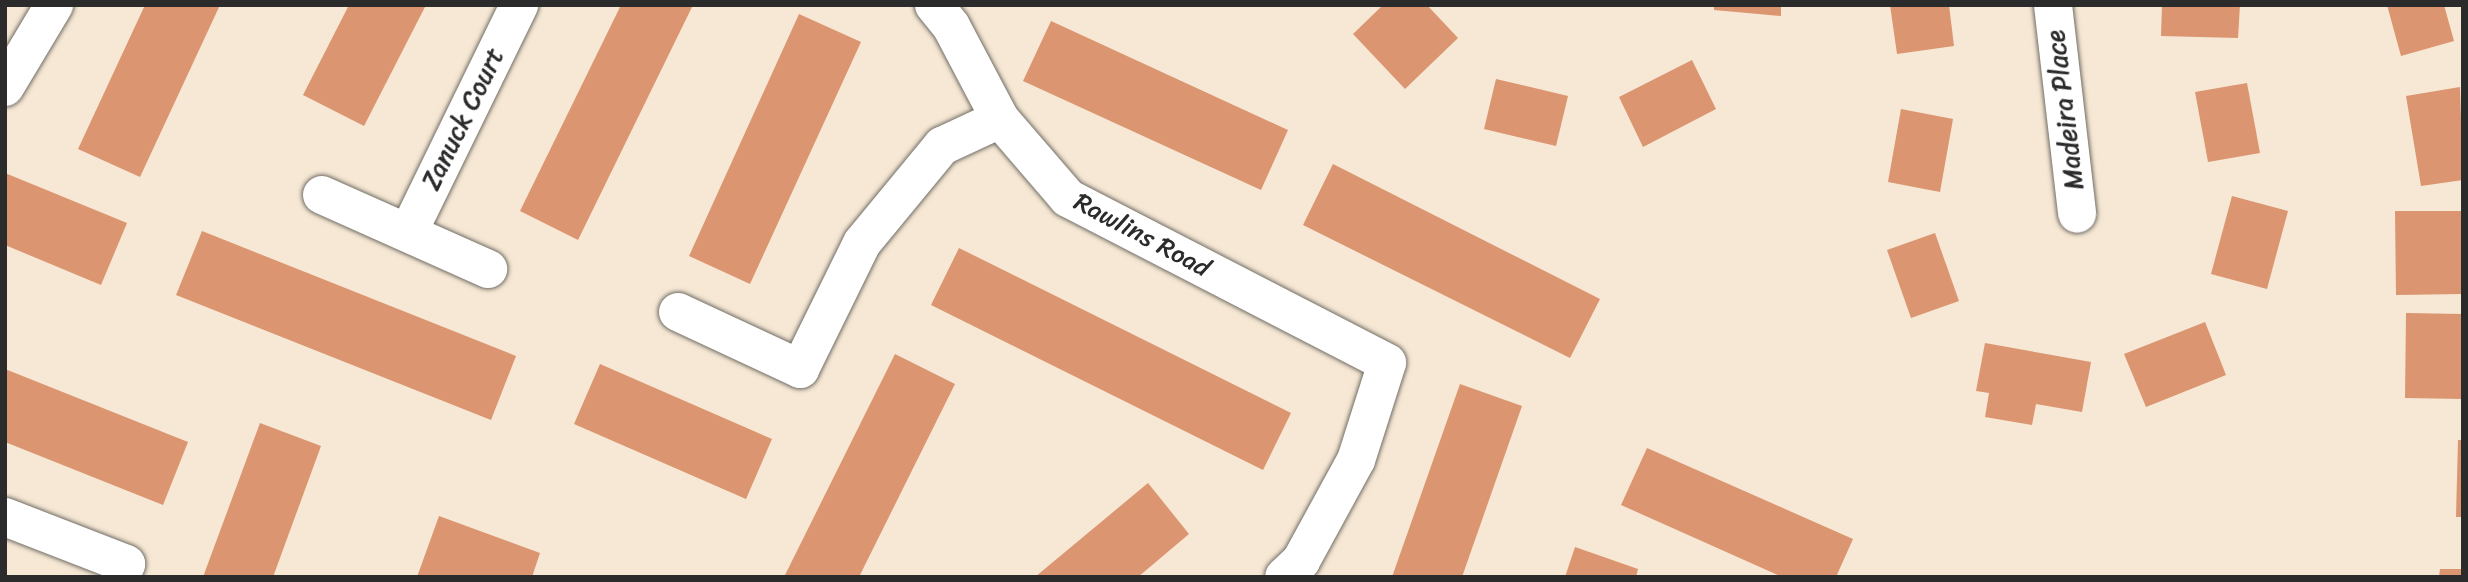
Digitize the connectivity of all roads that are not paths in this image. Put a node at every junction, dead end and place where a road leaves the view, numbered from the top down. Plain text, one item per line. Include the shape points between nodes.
1 (54, 5) edge
2 (519, 5) edge
3 (934, 5) edge
4 (2053, 5) edge
5 (5, 87) edge
6 (1000, 119) junction
7 (322, 195) dead end
8 (2077, 214) dead end
9 (408, 233) junction
10 (488, 269) dead end
11 (678, 312) dead end
12 (5, 517) edge
13 (121, 577) edge
14 (1284, 577) edge

1 - 5 street
2 - 9 street, Zanuck Court
3 - 6 street, Rawlins Road via 951,26
4 - 8 street, Madeira Place
6 - 11 street via 942,146 862,243 800,369
6 - 14 street, Rawlins Road via 1068,198 1387,363 1356,460 1301,561
7 - 9 street
9 - 10 street
12 - 13 street via 126,564

